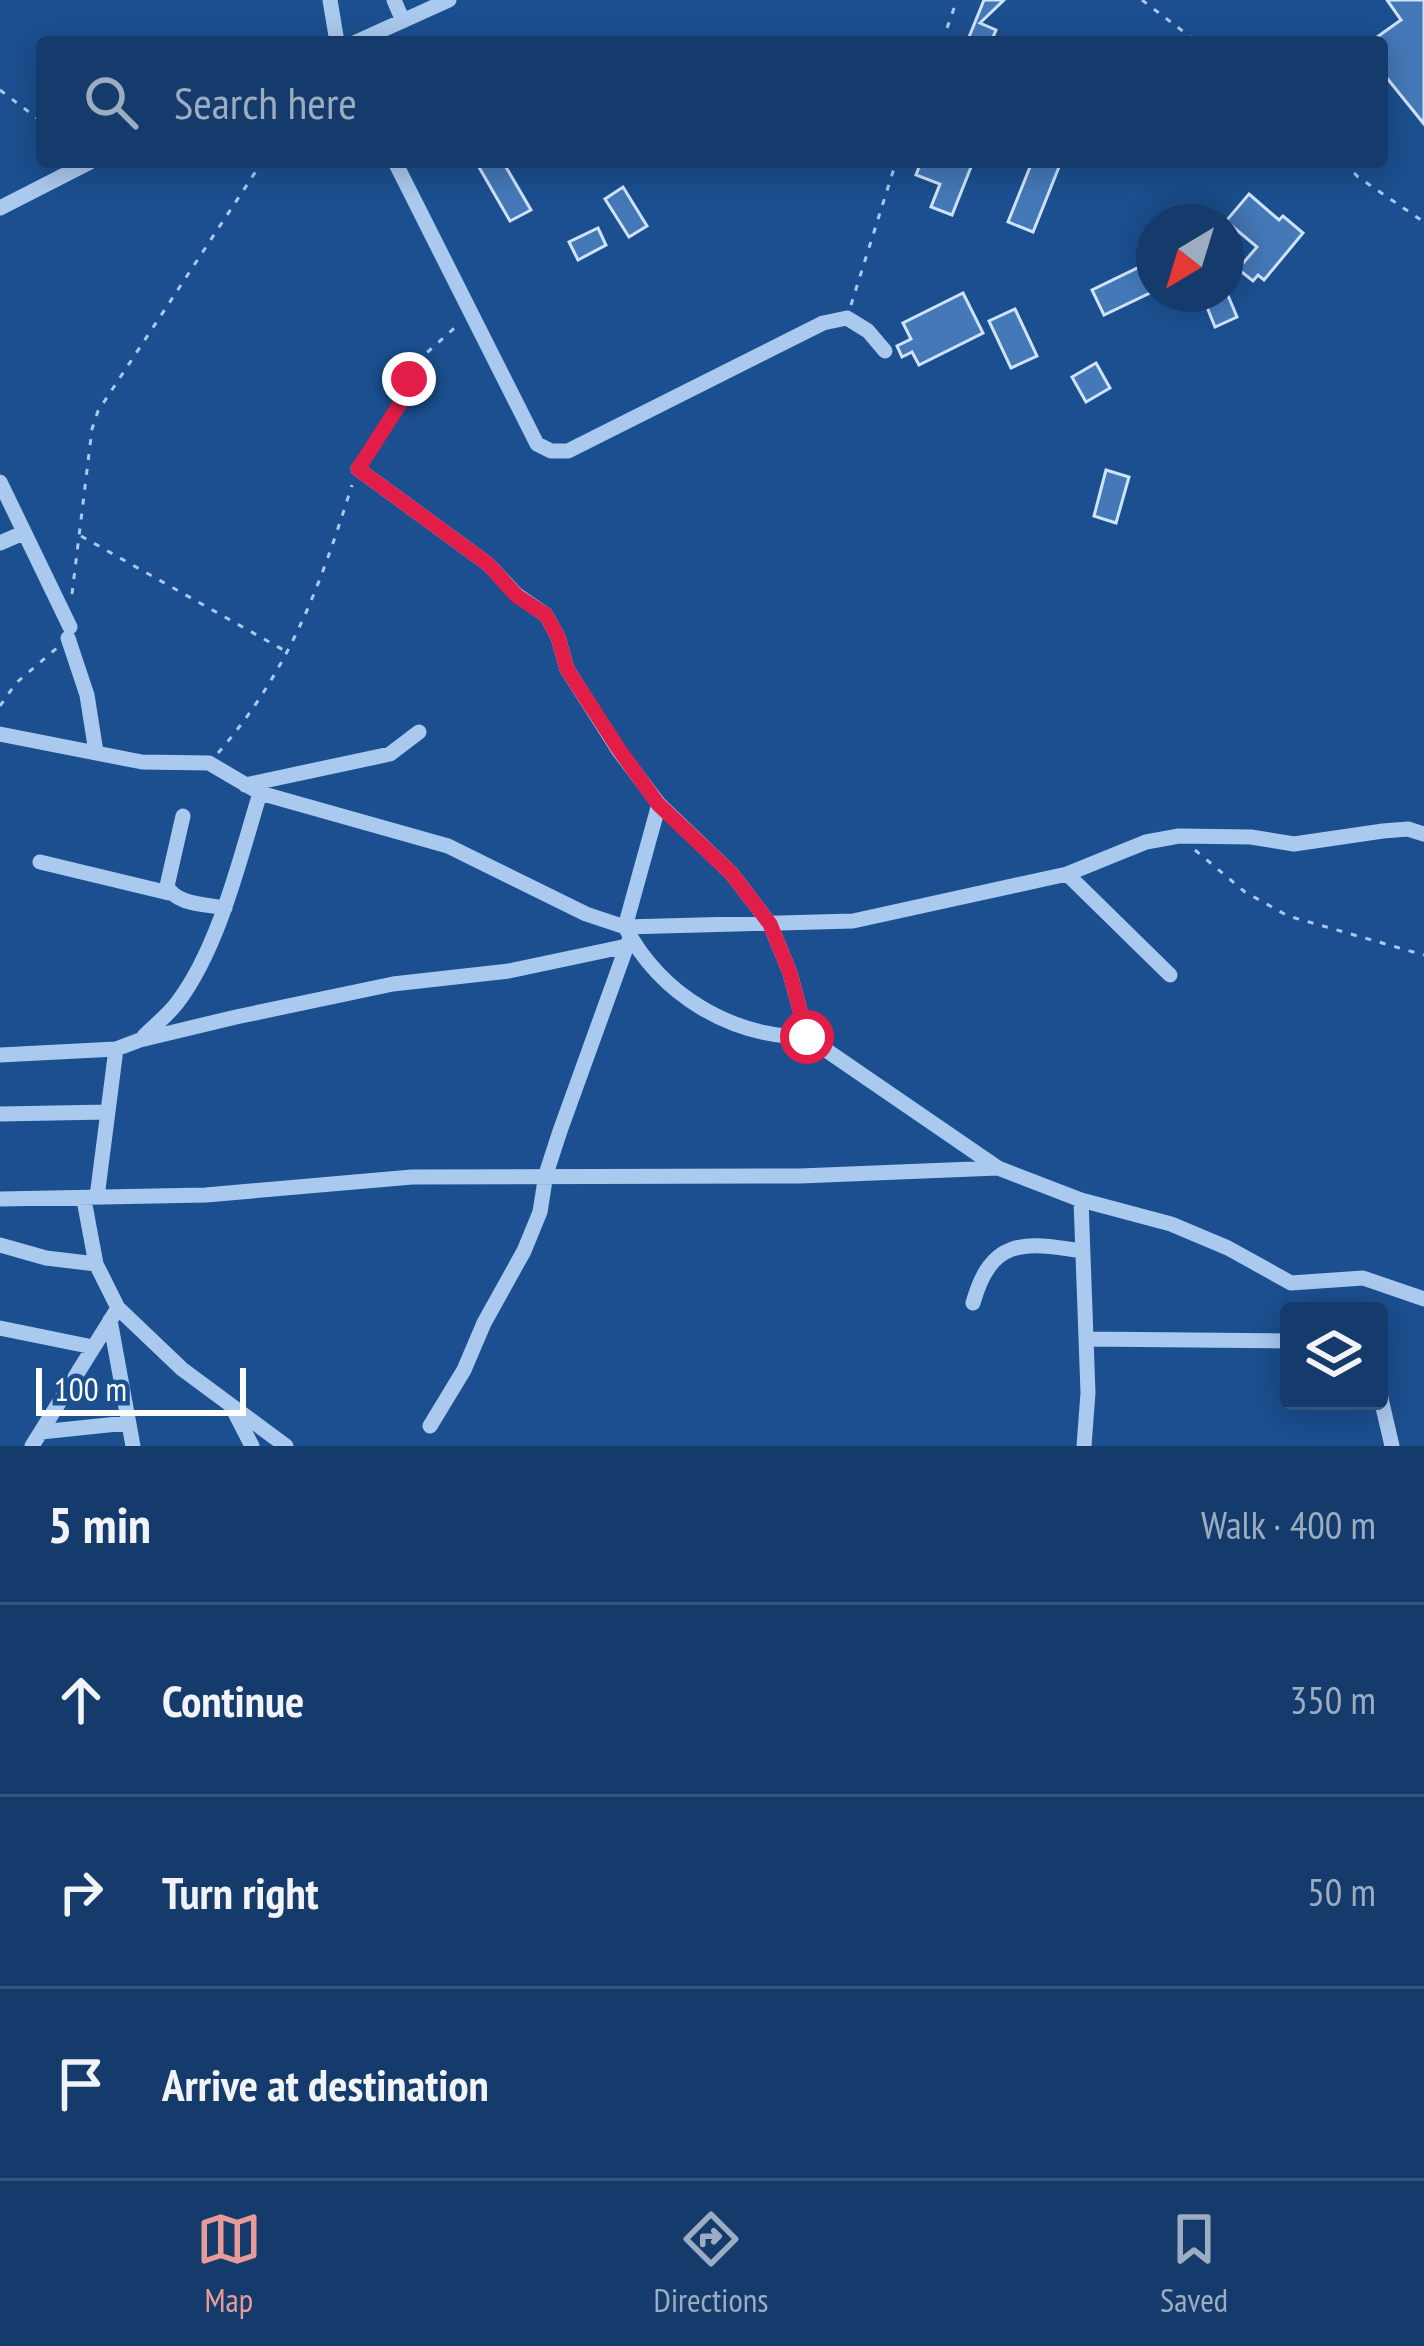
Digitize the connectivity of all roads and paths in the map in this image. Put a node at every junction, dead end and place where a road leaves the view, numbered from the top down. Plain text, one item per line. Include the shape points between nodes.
1 (330, 0) edge
2 (394, 0) edge
3 (449, 0) edge
4 (957, 0) edge
5 (1142, 0) edge
6 (403, 21) junction
7 (336, 36) edge
8 (369, 36) edge
9 (944, 36) edge
10 (1189, 36) edge
11 (0, 90) edge
12 (36, 117) edge
13 (78, 168) edge
14 (258, 168) edge
15 (397, 168) edge
16 (894, 168) edge
17 (1350, 168) edge
18 (0, 208) edge
19 (1424, 222) edge
20 (471, 313) junction
21 (847, 318) junction
22 (885, 350) dead end
23 (358, 469) junction
24 (0, 482) edge
25 (23, 533) junction
26 (79, 534) junction
27 (0, 543) edge
28 (69, 632) junction
29 (289, 652) junction
30 (0, 706) edge
31 (419, 732) dead end
32 (0, 734) edge
33 (96, 752) junction
34 (209, 764) junction
35 (253, 789) junction
36 (658, 804) junction
37 (183, 816) dead end
38 (1424, 833) edge
39 (1179, 836) junction
40 (40, 862) dead end
41 (1067, 874) junction
42 (169, 893) junction
43 (225, 908) junction
44 (770, 924) junction
45 (627, 936) junction
46 (1424, 955) edge
47 (1170, 975) dead end
48 (807, 1037) junction
49 (140, 1040) junction
50 (116, 1049) junction
51 (0, 1055) edge
52 (108, 1112) junction
53 (0, 1114) edge
54 (998, 1168) junction
55 (546, 1174) junction
56 (0, 1199) edge
57 (91, 1199) junction
58 (1081, 1199) junction
59 (0, 1245) edge
60 (1082, 1251) junction
61 (96, 1264) junction
62 (1424, 1299) edge
63 (973, 1304) dead end
64 (114, 1314) junction
65 (0, 1328) edge
66 (1087, 1339) junction
67 (1280, 1342) edge
68 (93, 1347) junction
69 (231, 1404) junction
70 (1384, 1410) edge
71 (127, 1423) junction
72 (430, 1426) dead end
73 (36, 1439) edge
74 (134, 1446) edge
75 (252, 1446) edge
76 (286, 1446) edge
77 (1084, 1446) edge
78 (1392, 1446) edge

1 - 7 street
2 - 6 street
3 - 6 street
4 - 9 path
5 - 10 path
6 - 8 street
11 - 12 path
13 - 18 street
14 - 26 path via 98,411
15 - 20 street
16 - 21 path
17 - 19 path
20 - 21 street via 537,444 551,451 568,451
20 - 23 path via 421,358
21 - 22 street
23 - 29 path
23 - 36 street via 546,615 567,669
24 - 25 street
25 - 27 street
25 - 28 street
26 - 28 path
26 - 29 path
28 - 30 path
28 - 33 street
29 - 34 path
31 - 35 street via 390,754
32 - 33 street
33 - 34 street
34 - 35 street
35 - 43 street
35 - 45 street via 448,846
36 - 44 street via 732,874
36 - 45 street
37 - 42 street
38 - 39 street via 1294,844
39 - 41 street
39 - 46 path via 1245,892 1288,916
40 - 42 street
41 - 44 street via 853,921
41 - 47 street
42 - 43 street
43 - 49 street via 177,1003
44 - 45 street
44 - 48 street
45 - 48 street via 701,1010 777,1037
45 - 49 street via 509,971 393,984
45 - 55 street
48 - 54 street
49 - 50 street
50 - 51 street
50 - 52 street
52 - 53 street
52 - 57 street
54 - 55 street
54 - 58 street
55 - 57 street
55 - 72 street via 524,1251
56 - 57 street
57 - 61 street
58 - 60 street
58 - 62 street via 1172,1224 1291,1283 1363,1278
59 - 61 street
60 - 63 street via 1026,1246 993,1257
60 - 66 street
61 - 64 street
64 - 68 street
64 - 69 street
64 - 71 street
65 - 68 street
66 - 67 street
66 - 77 street
68 - 73 street
69 - 75 street
69 - 76 street
70 - 78 street
71 - 73 street
71 - 74 street

